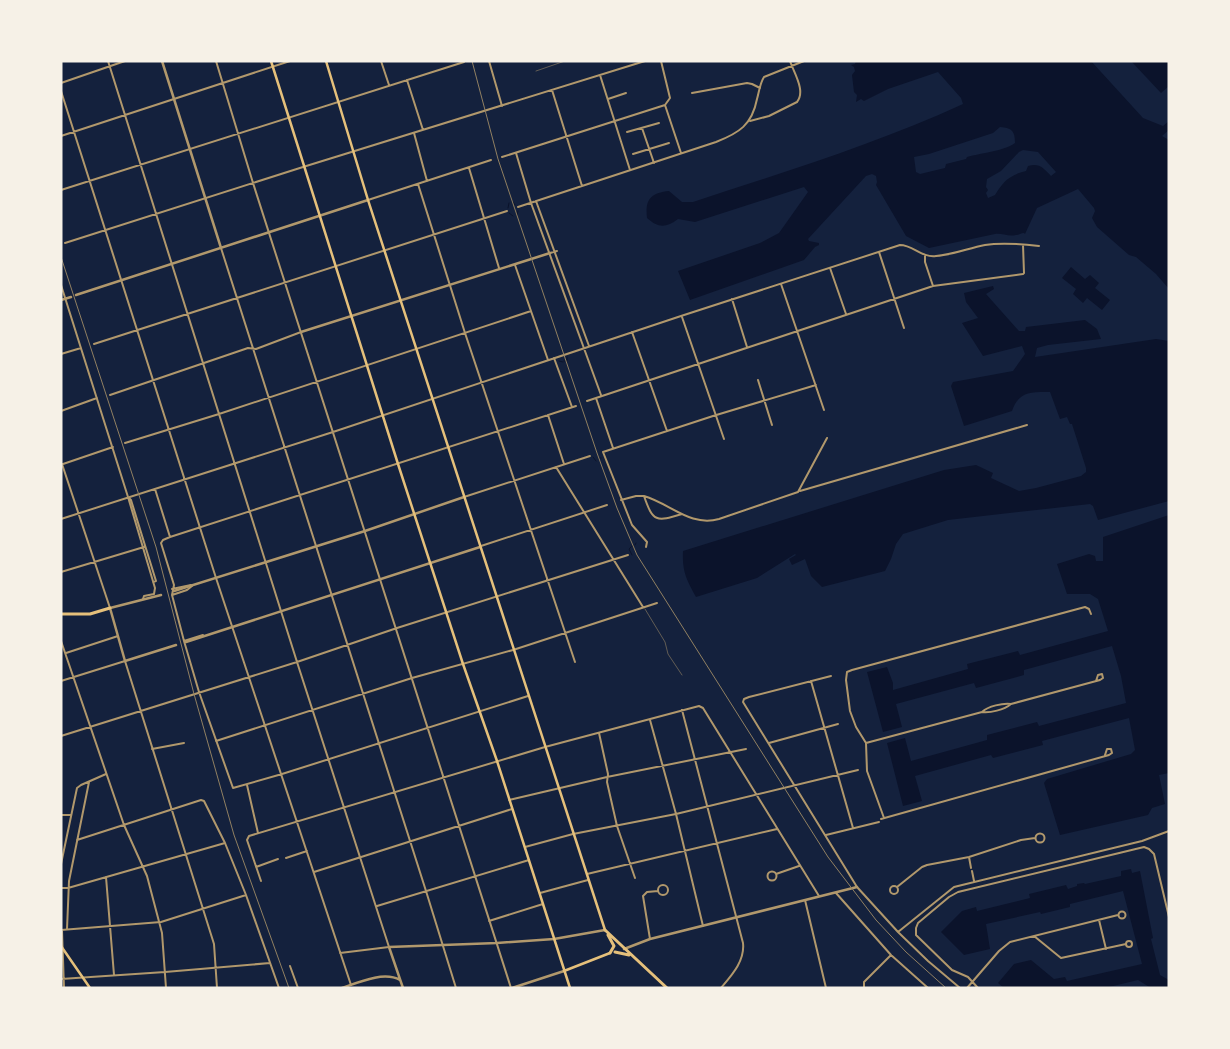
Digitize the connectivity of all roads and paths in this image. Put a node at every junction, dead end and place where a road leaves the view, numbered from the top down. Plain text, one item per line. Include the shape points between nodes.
1 (108, 61) edge
2 (125, 61) edge
3 (162, 61) edge
4 (216, 61) edge
5 (271, 61) edge
6 (290, 61) edge
7 (326, 61) edge
8 (381, 61) edge
9 (489, 61) edge
10 (565, 61) edge
11 (645, 61) edge
12 (661, 61) edge
13 (790, 61) edge
14 (804, 61) edge
15 (464, 62) edge
16 (110, 66) junction
17 (792, 66) junction
18 (272, 67) junction
19 (536, 71) dead end
20 (600, 75) junction
21 (407, 80) junction
22 (61, 83) edge
23 (223, 83) junction
24 (389, 86) junction
25 (760, 88) junction
26 (552, 90) junction
27 (61, 91) edge
28 (626, 93) dead end
29 (692, 94) dead end
30 (174, 99) junction
31 (608, 99) junction
32 (338, 103) junction
33 (665, 105) junction
34 (502, 106) junction
35 (125, 115) junction
36 (288, 118) junction
37 (750, 121) junction
38 (615, 122) junction
39 (659, 123) dead end
40 (642, 128) junction
41 (423, 130) junction
42 (74, 132) junction
43 (414, 132) junction
44 (627, 132) dead end
45 (238, 134) junction
46 (61, 136) edge
47 (566, 137) junction
48 (669, 143) dead end
49 (189, 149) junction
50 (649, 149) junction
51 (353, 152) junction
52 (516, 153) junction
53 (633, 154) dead end
54 (681, 154) junction
55 (502, 157) dead end
56 (491, 160) dead end
57 (654, 163) junction
58 (140, 165) junction
59 (303, 167) junction
60 (469, 168) junction
61 (630, 170) junction
62 (90, 181) junction
63 (427, 181) junction
64 (253, 183) junction
65 (418, 184) junction
66 (582, 186) junction
67 (61, 190) edge
68 (205, 198) junction
69 (368, 200) junction
70 (536, 201) junction
71 (531, 203) junction
72 (518, 207) dead end
73 (507, 211) dead end
74 (156, 214) junction
75 (319, 216) junction
76 (483, 218) junction
77 (105, 230) junction
78 (269, 233) junction
79 (434, 234) junction
80 (65, 243) dead end
81 (1023, 245) junction
82 (1039, 246) dead end
83 (221, 248) junction
84 (385, 250) junction
85 (556, 251) junction
86 (879, 252) junction
87 (550, 253) junction
88 (925, 255) junction
89 (172, 264) junction
90 (515, 264) junction
91 (335, 266) junction
92 (830, 268) junction
93 (499, 269) junction
94 (121, 281) junction
95 (285, 282) junction
96 (781, 284) junction
97 (61, 285) edge
98 (449, 285) junction
99 (933, 286) junction
100 (76, 296) dead end
101 (70, 297) dead end
102 (236, 298) junction
103 (65, 299) junction
104 (732, 299) junction
105 (894, 299) junction
106 (61, 300) edge
107 (401, 300) junction
108 (531, 311) junction
109 (187, 314) junction
110 (846, 314) junction
111 (352, 316) junction
112 (681, 316) junction
113 (904, 328) dead end
114 (137, 330) junction
115 (797, 330) junction
116 (301, 332) junction
117 (632, 332) junction
118 (465, 334) junction
119 (94, 344) dead end
120 (589, 346) junction
121 (747, 347) junction
122 (81, 348) junction
123 (252, 348) junction
124 (584, 348) junction
125 (417, 349) junction
126 (61, 354) edge
127 (554, 358) junction
128 (548, 360) junction
129 (698, 363) junction
130 (203, 364) junction
131 (366, 365) junction
132 (153, 380) junction
133 (648, 380) junction
134 (758, 380) dead end
135 (318, 381) junction
136 (481, 382) junction
137 (816, 385) junction
138 (110, 395) dead end
139 (602, 396) junction
140 (268, 397) junction
141 (97, 398) junction
142 (432, 398) junction
143 (596, 398) junction
144 (586, 401) dead end
145 (765, 401) junction
146 (576, 406) dead end
147 (572, 407) junction
148 (824, 410) dead end
149 (61, 411) edge
150 (219, 414) junction
151 (382, 415) junction
152 (548, 415) junction
153 (717, 415) junction
154 (772, 425) dead end
155 (1027, 425) dead end
156 (169, 430) junction
157 (666, 431) junction
158 (333, 432) junction
159 (498, 432) junction
160 (827, 438) dead end
161 (724, 440) dead end
162 (125, 443) dead end
163 (283, 447) junction
164 (113, 448) junction
165 (448, 448) junction
166 (613, 448) junction
167 (590, 456) dead end
168 (62, 464) edge
169 (235, 464) junction
170 (398, 464) junction
171 (564, 464) junction
172 (556, 467) junction
173 (186, 479) junction
174 (349, 480) junction
175 (514, 480) junction
176 (156, 489) junction
177 (798, 492) junction
178 (300, 496) junction
179 (644, 496) junction
180 (128, 497) junction
181 (464, 497) junction
182 (621, 500) junction
183 (607, 505) dead end
184 (250, 512) junction
185 (79, 513) junction
186 (414, 513) junction
187 (584, 513) junction
188 (682, 514) junction
189 (61, 519) edge
190 (201, 527) junction
191 (530, 530) junction
192 (365, 531) junction
193 (170, 538) junction
194 (316, 546) junction
195 (144, 547) junction
196 (480, 547) junction
197 (646, 547) dead end
198 (628, 555) dead end
199 (613, 559) junction
200 (94, 562) junction
201 (266, 562) junction
202 (430, 563) junction
203 (61, 572) edge
204 (216, 578) junction
205 (381, 579) junction
206 (547, 580) junction
207 (194, 585) junction
208 (173, 590) junction
209 (160, 595) dead end
210 (172, 595) junction
211 (331, 595) junction
212 (496, 596) junction
213 (141, 601) junction
214 (657, 603) dead end
215 (643, 607) junction
216 (110, 608) junction
217 (282, 611) junction
218 (446, 612) junction
219 (61, 614) edge
220 (1091, 614) dead end
221 (232, 628) junction
222 (397, 628) junction
223 (565, 632) junction
224 (118, 636) junction
225 (61, 641) edge
226 (185, 642) junction
227 (176, 645) dead end
228 (347, 646) junction
229 (513, 650) junction
230 (66, 653) junction
231 (125, 661) junction
232 (297, 662) junction
233 (575, 662) dead end
234 (463, 664) junction
235 (682, 675) dead end
236 (832, 676) dead end
237 (74, 677) junction
238 (249, 677) junction
239 (412, 678) junction
240 (61, 681) edge
241 (811, 681) junction
242 (1096, 681) dead end
243 (199, 692) junction
244 (362, 694) junction
245 (528, 696) junction
246 (313, 709) junction
247 (141, 710) junction
248 (682, 710) junction
249 (480, 712) junction
250 (650, 719) junction
251 (838, 724) dead end
252 (264, 726) junction
253 (90, 727) junction
254 (428, 728) junction
255 (824, 728) junction
256 (599, 733) junction
257 (61, 736) edge
258 (216, 741) junction
259 (184, 743) dead end
260 (379, 743) junction
261 (769, 743) junction
262 (866, 743) junction
263 (545, 747) junction
264 (152, 749) junction
265 (746, 749) dead end
266 (730, 752) junction
267 (1105, 756) dead end
268 (329, 759) junction
269 (694, 759) junction
270 (497, 761) junction
271 (663, 766) junction
272 (858, 770) dead end
273 (106, 774) junction
274 (282, 774) junction
275 (838, 775) junction
276 (608, 777) junction
277 (444, 778) junction
278 (89, 782) junction
279 (81, 785) junction
280 (247, 785) junction
281 (795, 786) junction
282 (558, 788) junction
283 (87, 790) junction
284 (394, 793) junction
285 (756, 794) junction
286 (509, 800) junction
287 (707, 806) junction
288 (345, 808) junction
289 (512, 809) junction
290 (172, 810) junction
291 (676, 814) junction
292 (61, 815) edge
293 (70, 815) junction
294 (298, 822) junction
295 (879, 822) dead end
296 (124, 826) junction
297 (617, 826) junction
298 (460, 827) junction
299 (853, 828) junction
300 (777, 829) junction
301 (1169, 831) edge
302 (258, 833) junction
303 (573, 834) junction
304 (826, 835) junction
305 (1035, 838) dead end
306 (77, 840) junction
307 (410, 842) junction
308 (224, 843) junction
309 (716, 843) junction
310 (525, 847) junction
311 (307, 851) junction
312 (685, 851) junction
313 (186, 855) junction
314 (361, 857) junction
315 (286, 858) dead end
316 (969, 858) junction
317 (278, 859) dead end
318 (529, 860) junction
319 (61, 864) edge
320 (630, 864) junction
321 (799, 866) junction
322 (144, 867) junction
323 (256, 867) junction
324 (314, 872) junction
325 (587, 874) junction
326 (776, 874) dead end
327 (476, 876) junction
328 (106, 877) junction
329 (635, 878) dead end
330 (589, 880) junction
331 (261, 881) dead end
332 (974, 882) junction
333 (857, 887) junction
334 (897, 887) dead end
335 (61, 888) edge
336 (68, 888) junction
337 (426, 891) junction
338 (658, 891) dead end
339 (835, 892) junction
340 (540, 893) junction
341 (246, 895) junction
342 (819, 896) junction
343 (805, 900) junction
344 (543, 904) junction
345 (377, 906) junction
346 (203, 908) junction
347 (1118, 915) dead end
348 (1169, 917) edge
349 (737, 918) junction
350 (1099, 920) junction
351 (490, 921) junction
352 (160, 922) junction
353 (110, 926) junction
354 (703, 926) junction
355 (66, 929) junction
356 (62, 930) edge
357 (605, 930) junction
358 (898, 932) junction
359 (1034, 936) junction
360 (554, 939) junction
361 (650, 939) junction
362 (496, 943) junction
363 (1126, 944) dead end
364 (443, 945) junction
365 (62, 947) edge
366 (389, 947) junction
367 (1106, 948) junction
368 (624, 949) junction
369 (615, 952) junction
370 (340, 953) junction
371 (610, 953) junction
372 (891, 955) junction
373 (632, 956) junction
374 (270, 963) junction
375 (290, 966) dead end
376 (216, 968) junction
377 (397, 971) junction
378 (564, 971) junction
379 (166, 972) junction
380 (114, 975) junction
381 (393, 977) junction
382 (83, 978) junction
383 (62, 979) edge
384 (400, 980) junction
385 (973, 981) junction
386 (352, 986) edge
387 (863, 987) edge
388 (64, 988) edge
389 (90, 988) edge
390 (166, 988) edge
391 (217, 988) edge
392 (280, 988) edge
393 (298, 988) edge
394 (342, 988) edge
395 (403, 988) edge
396 (456, 988) edge
397 (512, 988) edge
398 (570, 988) edge
399 (667, 988) edge
400 (721, 988) edge
401 (826, 988) edge
402 (928, 988) edge
403 (960, 988) edge
404 (967, 988) edge
405 (978, 988) edge

1 - 16 street
2 - 16 street
3 - 30 street
4 - 23 street
5 - 18 main road
6 - 18 street
7 - 32 main road
8 - 24 street
9 - 34 street
10 - 19 lane
11 - 20 street
12 - 33 street via 670,98
13 - 17 street
14 - 17 street
15 - 21 street
16 - 22 street
16 - 35 street
17 - 25 street via 764,77
17 - 37 street via 801,92 799,100 769,116
18 - 23 street
18 - 36 main road
20 - 26 street
20 - 31 street
21 - 24 street
21 - 41 street
23 - 30 street
23 - 45 street
24 - 32 street
25 - 29 street via 747,84
25 - 37 street
26 - 34 street
26 - 47 street
27 - 42 street
28 - 31 street
30 - 35 street
30 - 49 street
31 - 38 street
32 - 36 street
32 - 51 main road
33 - 38 street
33 - 54 street
34 - 41 street
35 - 42 street
35 - 58 street
36 - 45 street
36 - 59 main road
37 - 54 street via 723,139
38 - 47 street
38 - 61 street
39 - 40 street
40 - 44 street
40 - 50 street
41 - 43 street
42 - 46 street
42 - 62 street
43 - 51 street
43 - 63 street
45 - 49 street
45 - 64 street
47 - 52 street
47 - 66 street
48 - 50 street
49 - 58 street
49 - 68 street
50 - 53 street
50 - 57 street
51 - 59 street
51 - 69 main road
52 - 55 street
52 - 71 street
54 - 57 street
56 - 60 street
57 - 61 street
58 - 62 street
58 - 74 street
59 - 64 street
59 - 75 main road
60 - 63 street
60 - 76 street
61 - 66 street
62 - 67 street
62 - 77 street
63 - 65 street
64 - 68 street
64 - 78 street
65 - 69 street
65 - 79 street
66 - 70 street
68 - 74 street
68 - 83 street
69 - 75 street
69 - 84 main road
70 - 71 street
70 - 85 street
71 - 72 street
71 - 87 street
73 - 76 street
74 - 77 street
74 - 89 street
75 - 78 street
75 - 91 main road
76 - 79 street
76 - 93 street
77 - 80 street
77 - 94 street
78 - 83 street
78 - 95 street
79 - 84 street
79 - 98 street
81 - 82 street
81 - 88 street via 986,245 936,256
81 - 99 street via 1023,274
83 - 89 street
83 - 102 street
84 - 91 street
84 - 107 main road
85 - 87 street
85 - 120 street
86 - 88 street via 906,245
86 - 92 street
86 - 105 street
87 - 90 street
87 - 124 street
88 - 99 street
89 - 94 street
89 - 109 street
90 - 93 street
90 - 108 street
91 - 95 street
91 - 111 main road
92 - 96 street
92 - 110 street
93 - 98 street
94 - 100 street
94 - 114 street
95 - 102 street
95 - 116 street
96 - 104 street
96 - 115 street
97 - 103 street
98 - 107 street
98 - 118 street
99 - 105 street
101 - 103 street
102 - 109 street
102 - 123 street
103 - 106 street
103 - 122 street
104 - 112 street
104 - 121 street
105 - 110 street
105 - 113 street
107 - 111 street
107 - 125 main road
108 - 118 street
108 - 128 street
109 - 114 street
109 - 130 street
110 - 115 street
111 - 116 street
111 - 131 main road
112 - 117 street
112 - 129 street
114 - 119 street
114 - 132 street
115 - 121 street
115 - 137 street
116 - 123 street
116 - 135 street
117 - 120 street
117 - 133 street
118 - 125 street
118 - 136 street
120 - 124 street
121 - 129 street
122 - 126 street
122 - 141 street
123 - 130 street
123 - 140 street
124 - 127 street
124 - 139 street
125 - 131 street
125 - 142 main road
127 - 128 street
127 - 147 street
128 - 136 street
129 - 133 street
129 - 153 street
130 - 132 street
130 - 150 street
131 - 135 street
131 - 151 main road
132 - 138 street
132 - 156 street
133 - 139 street
133 - 157 street
134 - 145 street
135 - 140 street
135 - 158 street
136 - 142 street
136 - 159 street
137 - 145 street
137 - 148 street
139 - 143 street
140 - 150 street
140 - 163 street
141 - 149 street
141 - 164 street
142 - 151 street
142 - 165 main road
143 - 144 street
143 - 166 street
145 - 153 street
145 - 154 street
146 - 147 street
147 - 152 street
150 - 156 street
150 - 169 street
151 - 158 street
151 - 170 main road
152 - 159 street
152 - 171 street
153 - 157 street
153 - 161 street
155 - 177 street
156 - 162 street
156 - 173 street
157 - 166 street
158 - 163 street
158 - 174 street
159 - 165 street
159 - 175 street
160 - 177 street
163 - 169 street
163 - 178 street
164 - 168 street
164 - 180 street
165 - 170 street
165 - 181 main road
166 - 182 street via 603,452
167 - 171 street
168 - 185 street
169 - 173 street
169 - 184 street
170 - 174 street
170 - 186 main road
171 - 172 street
172 - 175 street
172 - 187 street
173 - 176 street
173 - 190 street
174 - 178 street
174 - 192 street
175 - 181 street
175 - 191 street
176 - 180 street
176 - 193 street
177 - 188 street via 712,521
178 - 184 street
178 - 194 street
179 - 182 street
179 - 188 street
179 - 188 street via 651,514 657,519
180 - 185 street
180 - 195 street
181 - 186 street
181 - 196 main road
182 - 197 street via 632,525 647,542
183 - 187 street
184 - 190 street
184 - 201 street
185 - 189 street
185 - 200 street
186 - 192 street
186 - 202 main road
187 - 191 street
187 - 199 street
190 - 193 street
190 - 204 street
191 - 196 street
191 - 206 street
192 - 194 street
192 - 205 street
193 - 208 street via 163,540 161,546
194 - 201 street
194 - 211 street
195 - 200 street
195 - 213 street via 155,588 154,594 144,596
196 - 202 street
196 - 212 main road
198 - 199 street
199 - 206 street
199 - 215 street
200 - 203 street
200 - 216 street
201 - 204 street
201 - 217 street
202 - 205 street
202 - 218 main road
204 - 207 street
204 - 221 street
205 - 211 street
205 - 222 street
206 - 212 street
206 - 223 street
207 - 208 street
207 - 210 street
208 - 210 street
209 - 213 street
210 - 226 street
211 - 217 street
211 - 228 street
212 - 218 street
212 - 229 main road
213 - 216 street
214 - 215 street
215 - 223 street
215 - 235 lane
216 - 219 main road via 90,614
216 - 224 street
217 - 221 street
217 - 232 street
218 - 222 street
218 - 234 main road
220 - 262 street via 1085,607 849,671 846,677 850,711
221 - 226 street
221 - 238 street
222 - 228 street
222 - 239 street
223 - 229 street
223 - 233 street
224 - 230 street
224 - 231 street
225 - 230 street
226 - 243 street
227 - 231 street
228 - 232 street
228 - 244 street
229 - 234 street
229 - 245 main road
230 - 237 street
231 - 237 street
231 - 247 street
232 - 238 street
232 - 246 street
234 - 239 street
234 - 249 main road
236 - 241 street
237 - 240 street
237 - 253 street
238 - 243 street
238 - 252 street
239 - 244 street
239 - 254 street
241 - 255 street
241 - 261 street via 744,699
242 - 262 street
243 - 247 street
243 - 258 street
244 - 246 street
244 - 260 street
245 - 249 street
245 - 263 main road
246 - 252 street
246 - 268 street
247 - 253 street
247 - 264 street
248 - 250 street
248 - 266 street via 701,706
248 - 269 street
249 - 254 street
249 - 270 main road
250 - 256 street
250 - 271 street
251 - 255 street
252 - 258 street
252 - 274 street
253 - 257 street
253 - 273 street
254 - 260 street
254 - 277 street
255 - 261 street
255 - 275 street
256 - 263 street
256 - 276 street
258 - 280 street via 232,788
259 - 264 street
260 - 268 street
260 - 284 street
261 - 281 street
262 - 267 street via 867,772 883,819
263 - 270 street
263 - 282 main road
264 - 290 street
265 - 266 street
266 - 269 street
266 - 285 street
268 - 274 street
268 - 288 street
269 - 271 street
269 - 287 street
270 - 277 street
270 - 286 main road
271 - 276 street
271 - 291 street
272 - 275 street
273 - 278 street
273 - 296 street
274 - 280 street
274 - 294 street
275 - 281 street
275 - 299 street
276 - 282 street
276 - 297 street
277 - 284 street
277 - 298 street
278 - 279 street
278 - 283 street
279 - 283 street
279 - 293 street via 77,788
280 - 302 street
281 - 285 street
281 - 304 street
282 - 286 street
282 - 303 main road
283 - 306 street
284 - 288 street
284 - 307 street
285 - 287 street
285 - 300 street
286 - 289 main road
287 - 291 street
287 - 309 street
288 - 294 street
288 - 314 street
289 - 298 street
289 - 310 main road
290 - 296 street
290 - 308 street via 204,801
290 - 313 street
291 - 297 street
291 - 312 street
292 - 293 street
293 - 319 street
294 - 302 street
294 - 311 street
295 - 299 street
296 - 306 street
296 - 322 street
297 - 303 street
297 - 320 street
298 - 307 street
298 - 327 street
299 - 304 street
300 - 309 street
300 - 321 street
301 - 332 street via 1142,841
302 - 323 street via 247,840
303 - 310 street
303 - 325 main road
304 - 333 street
305 - 316 street
306 - 336 street
307 - 314 street
307 - 337 street
308 - 313 street
308 - 341 street
309 - 312 street
309 - 349 street
310 - 318 main road
311 - 315 street
311 - 324 street
312 - 320 street
312 - 354 street
313 - 322 street
313 - 346 street
314 - 324 street
314 - 345 street
316 - 332 street
316 - 334 street via 922,867
317 - 323 street
318 - 327 street
318 - 340 main road
320 - 325 street
320 - 329 street
321 - 326 street
321 - 342 street
322 - 328 street
322 - 352 street
323 - 331 street
324 - 370 street
325 - 330 main road
327 - 337 street
327 - 351 street
328 - 336 street
328 - 353 street
330 - 340 street
330 - 357 main road
332 - 358 street via 950,889
333 - 339 street
333 - 358 street
335 - 336 street
336 - 355 street
337 - 345 street
337 - 364 street
338 - 361 street via 647,892 643,896
339 - 342 street
339 - 372 street
340 - 344 main road
341 - 346 street
341 - 374 street
342 - 343 street
343 - 349 street
343 - 401 street
344 - 351 street
344 - 360 main road
345 - 366 street
346 - 352 street
346 - 376 street via 214,944
347 - 350 street
348 - 385 street via 1154,854 1144,847 958,892 918,923 916,935 952,970
349 - 354 street
349 - 400 street via 743,954
350 - 359 street
350 - 367 street
351 - 362 street
352 - 353 street
352 - 379 street
353 - 355 street
353 - 380 street
354 - 361 street
355 - 356 street
356 - 365 street
357 - 360 street
357 - 368 main road
357 - 371 main road via 613,943
358 - 403 street
359 - 367 street via 1061,958
359 - 385 street via 1004,946
360 - 362 street
360 - 378 main road
361 - 368 street
362 - 364 street
362 - 397 street
363 - 367 street
364 - 366 street
364 - 396 street
365 - 382 main road
365 - 383 street
366 - 370 street
366 - 377 street
368 - 369 main road
368 - 373 main road
369 - 371 main road
369 - 373 main road
370 - 386 street
371 - 378 main road
372 - 387 street via 864,982
372 - 402 street
373 - 399 main road
374 - 376 street
374 - 392 street
375 - 393 street
376 - 379 street
376 - 391 street
377 - 381 street
377 - 384 street
378 - 397 street
378 - 398 main road
379 - 380 street
379 - 390 street
380 - 382 street
381 - 384 street
381 - 386 street via 376,978
382 - 383 street
382 - 389 main road
383 - 388 street
384 - 395 street
385 - 404 street
385 - 405 street
386 - 394 street

